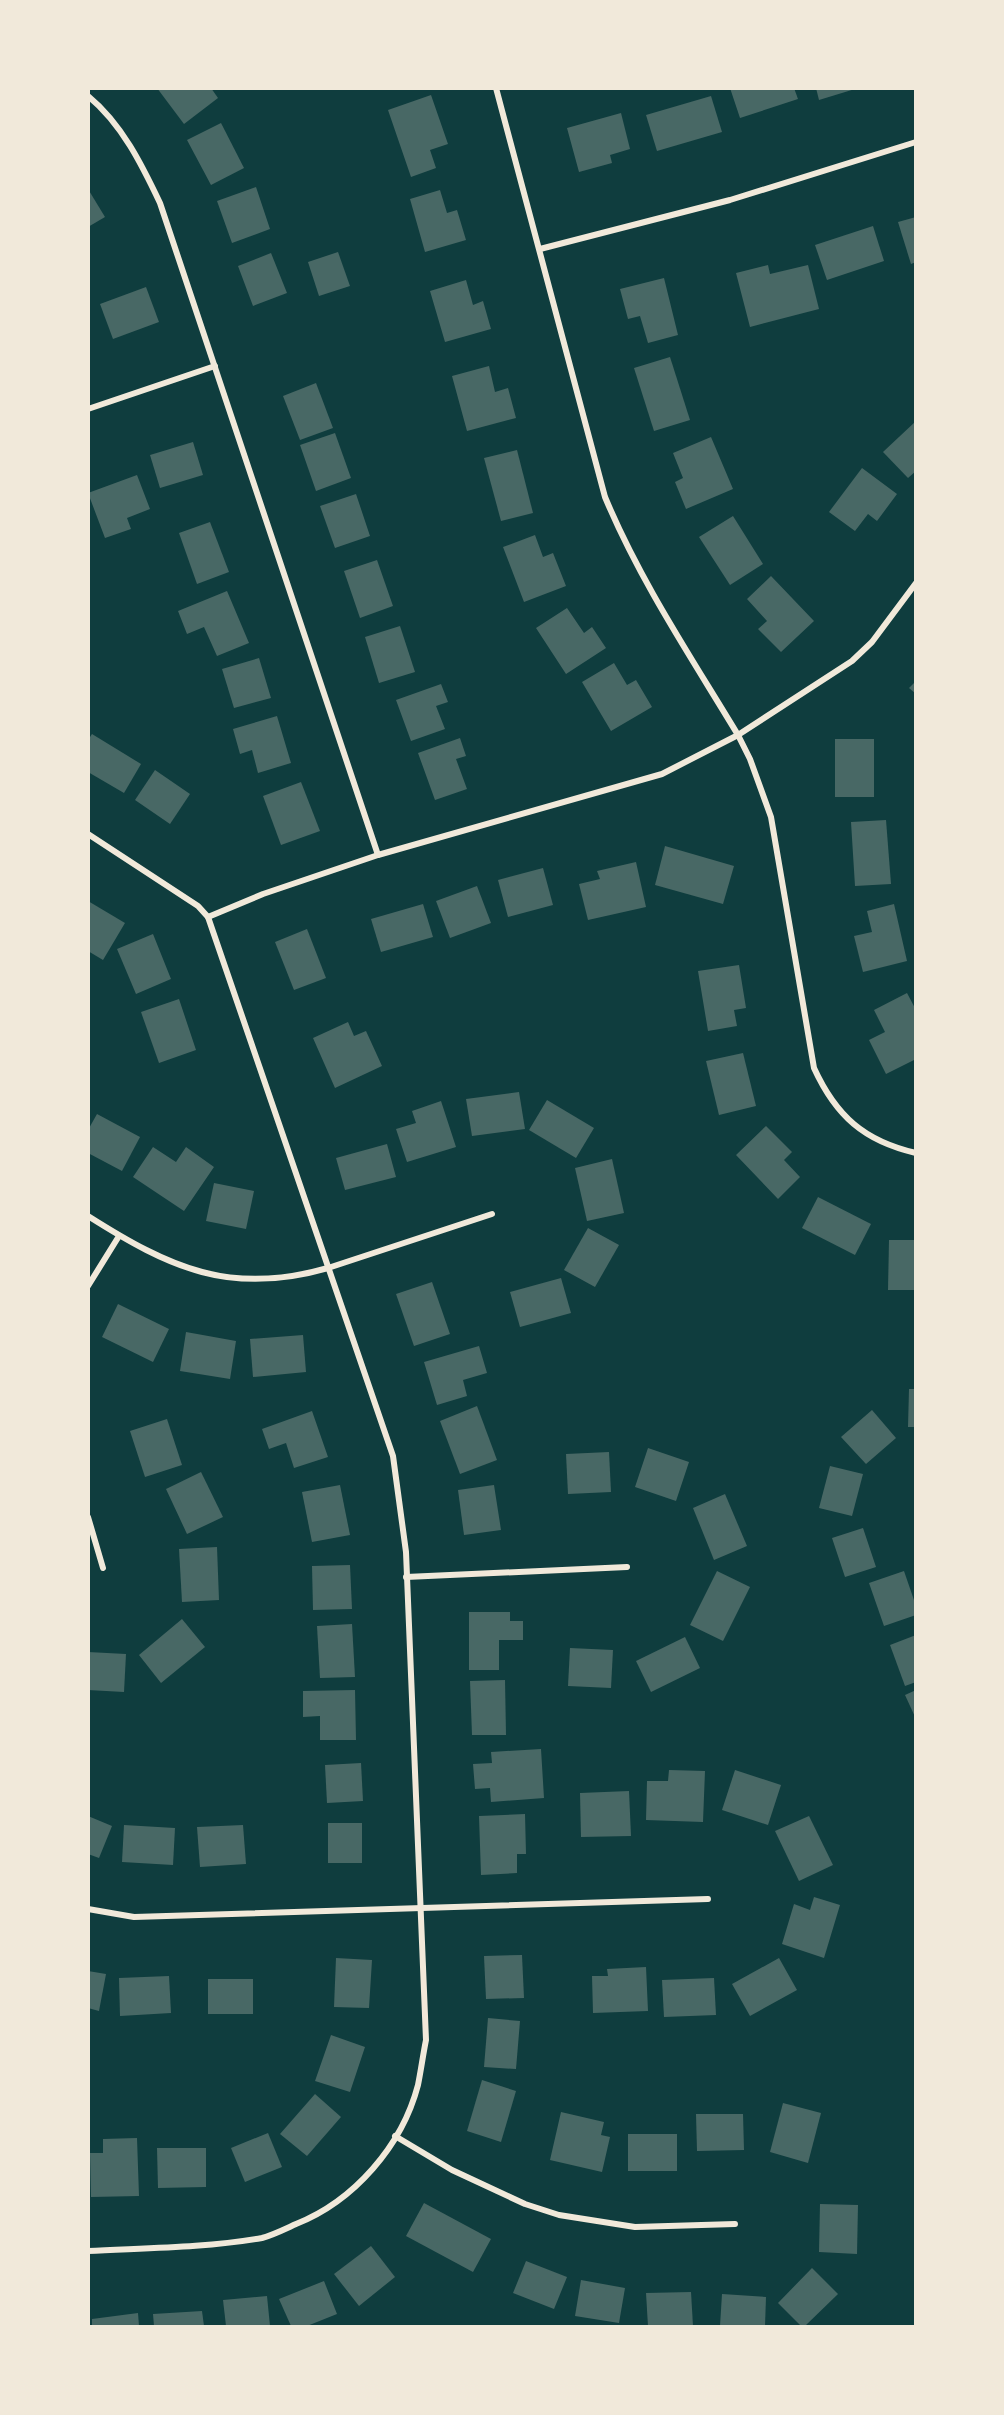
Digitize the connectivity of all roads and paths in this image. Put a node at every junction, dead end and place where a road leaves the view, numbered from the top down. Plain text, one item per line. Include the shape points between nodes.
1 (496, 88) edge
2 (88, 96) edge
3 (915, 142) edge
4 (540, 249) junction
5 (214, 366) junction
6 (88, 409) edge
7 (915, 583) edge
8 (738, 735) junction
9 (88, 834) edge
10 (378, 855) junction
11 (208, 917) junction
12 (915, 1153) edge
13 (492, 1214) dead end
14 (88, 1216) edge
15 (119, 1236) junction
16 (328, 1269) junction
17 (88, 1286) edge
18 (88, 1517) edge
19 (627, 1567) dead end
20 (103, 1568) dead end
21 (406, 1577) junction
22 (708, 1899) dead end
23 (420, 1907) junction
24 (88, 1909) edge
25 (395, 2136) junction
26 (735, 2224) dead end
27 (88, 2251) edge

1 - 4 street
2 - 5 street via 136,153 150,183
3 - 4 street via 730,200
4 - 8 street via 610,507 623,540
5 - 6 street
5 - 10 street
7 - 8 street via 872,642 852,661
8 - 10 street via 662,774
8 - 12 street via 771,817 814,1068 829,1097 850,1122 892,1148
9 - 11 street via 198,906
10 - 11 street
11 - 16 street
13 - 16 street
14 - 15 street
15 - 16 street via 200,1273 232,1279 272,1279
15 - 17 street
16 - 21 street via 393,1456
18 - 20 street
19 - 21 street
21 - 23 street
22 - 23 street
23 - 24 street via 134,1917
23 - 25 street via 426,2040 417,2085
25 - 26 street via 452,2170 525,2204 559,2215 635,2227
25 - 27 street via 360,2182 340,2200 315,2216 264,2237 185,2247

